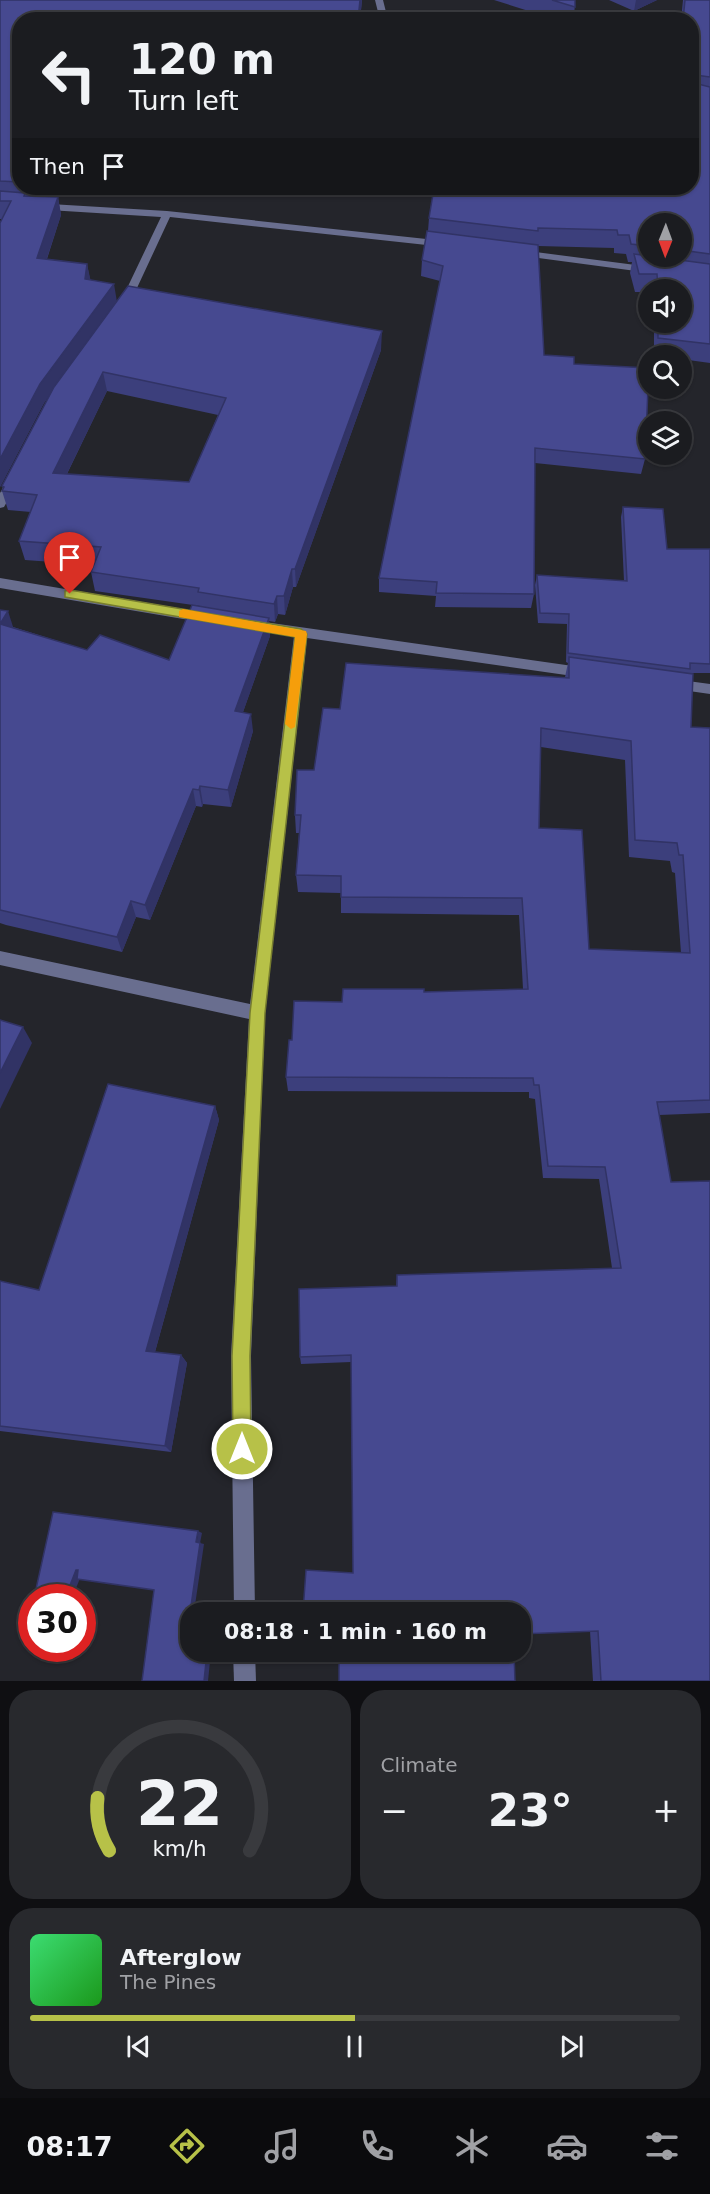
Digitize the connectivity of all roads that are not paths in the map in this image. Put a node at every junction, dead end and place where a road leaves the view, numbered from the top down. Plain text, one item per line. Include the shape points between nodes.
1 (0, 204) edge
2 (166, 214) junction
3 (461, 245) edge
4 (508, 251) edge
5 (663, 272) edge
6 (121, 308) edge
7 (16, 474) edge
8 (0, 504) edge
9 (0, 583) edge
10 (301, 634) junction
11 (605, 675) edge
12 (663, 683) edge
13 (710, 689) edge
14 (0, 958) edge
15 (257, 1013) junction
16 (244, 1602) edge
17 (244, 1662) edge
18 (245, 1681) edge

1 - 2 street
2 - 3 street
2 - 6 street
4 - 5 street
7 - 8 street
9 - 10 street
10 - 11 street
10 - 15 street
12 - 13 street
14 - 15 street
15 - 16 street via 241,1356
17 - 18 street

